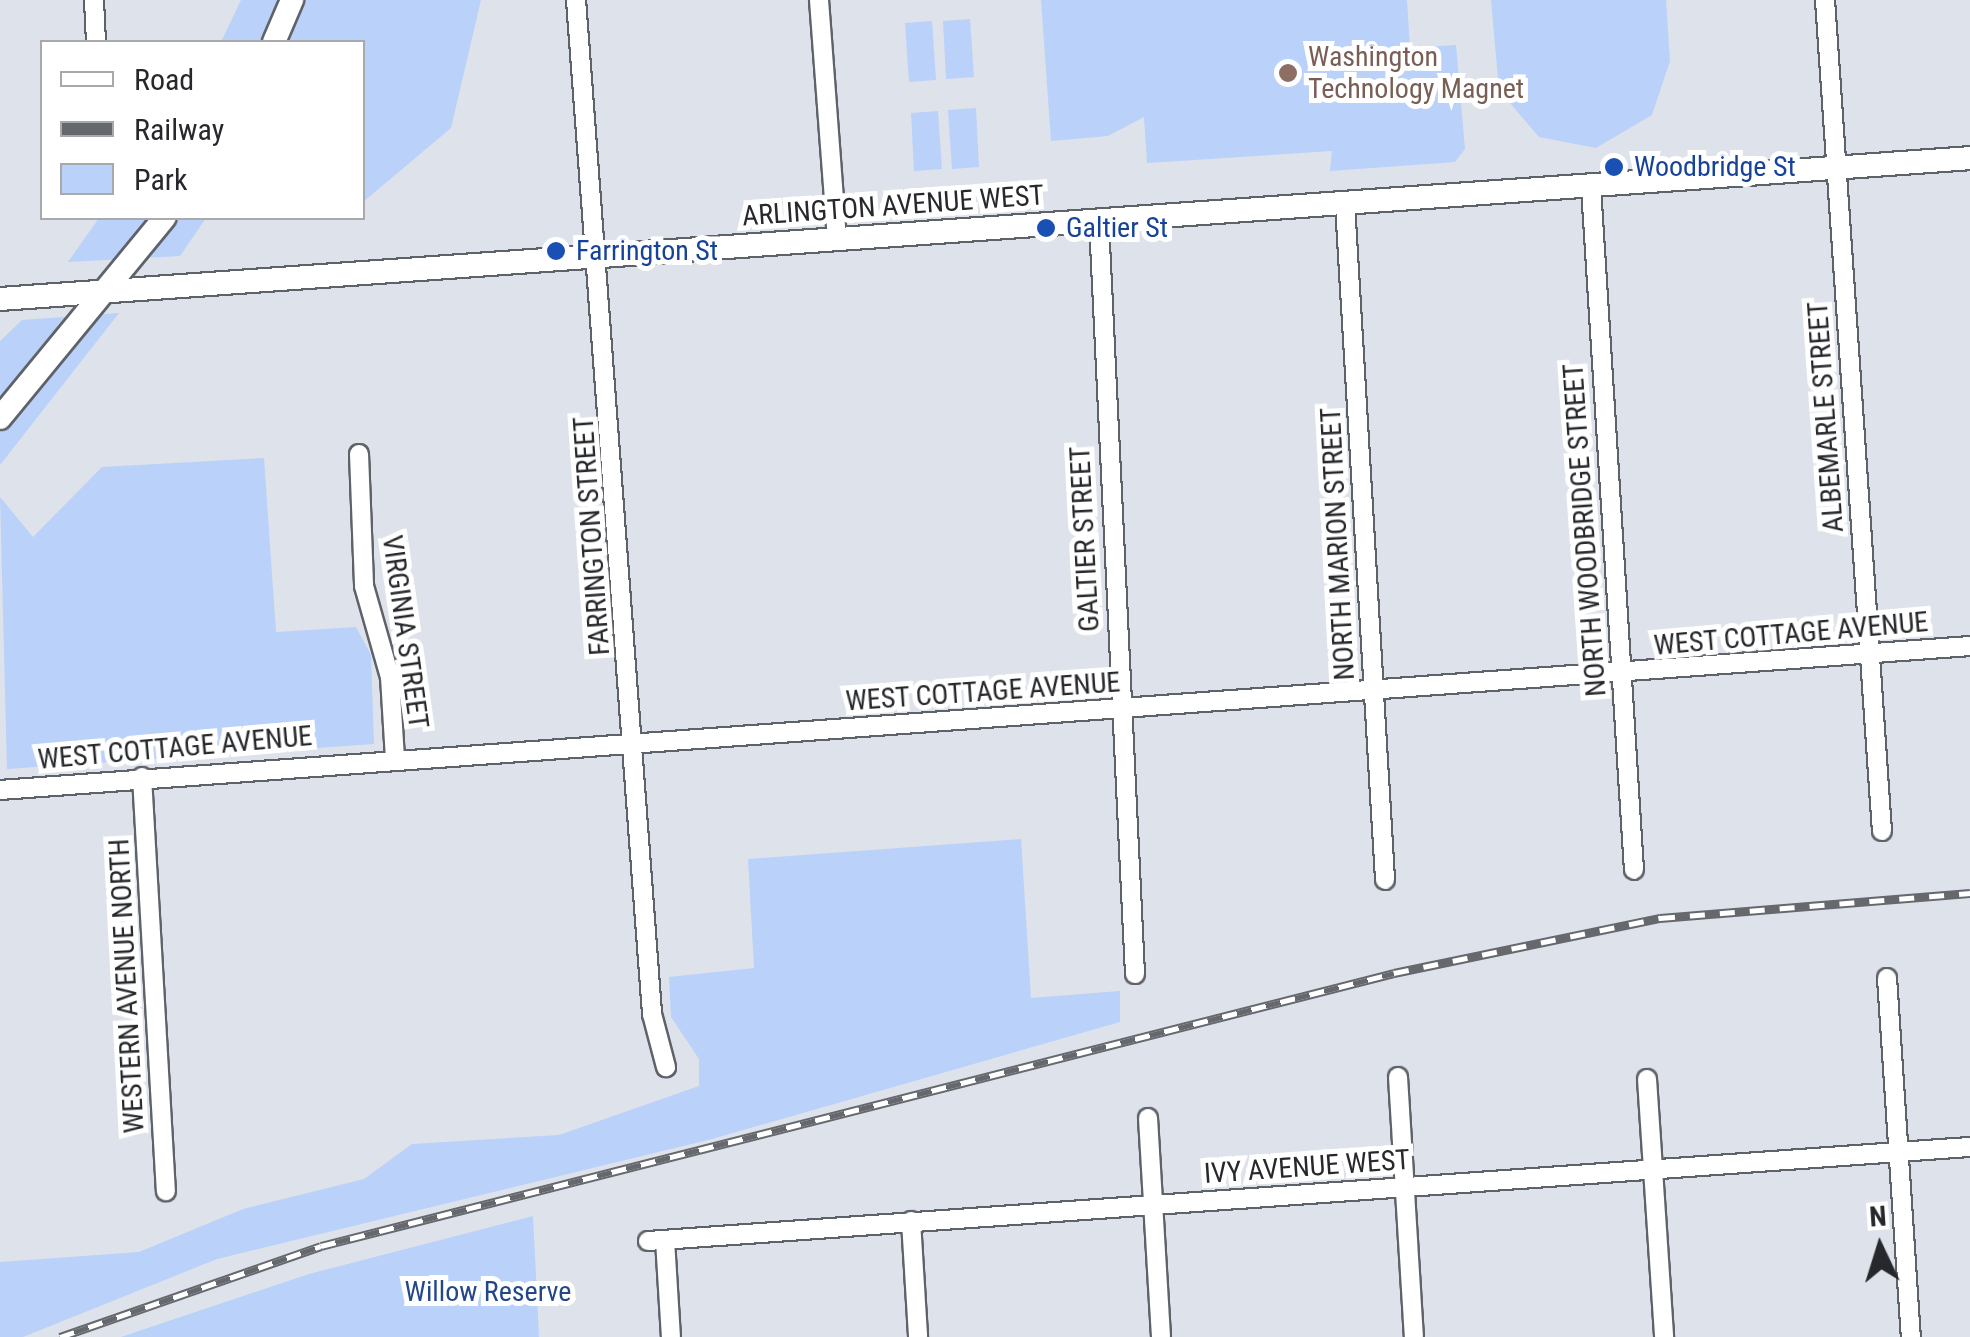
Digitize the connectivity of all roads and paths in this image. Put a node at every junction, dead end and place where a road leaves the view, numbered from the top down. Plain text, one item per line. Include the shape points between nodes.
1 (94, 0) edge
2 (292, 0) edge
3 (576, 0) edge
4 (818, 0) edge
5 (1824, 0) edge
6 (96, 40) edge
7 (275, 40) edge
8 (1970, 158) edge
9 (1837, 169) junction
10 (1591, 187) junction
11 (1344, 204) junction
12 (162, 220) edge
13 (1098, 222) junction
14 (837, 240) junction
15 (596, 257) junction
16 (105, 292) junction
17 (0, 299) edge
18 (0, 418) edge
19 (358, 454) dead end
20 (1970, 646) edge
21 (1870, 658) junction
22 (1622, 675) junction
23 (1374, 692) junction
24 (1120, 711) junction
25 (633, 742) junction
26 (395, 758) junction
27 (142, 777) junction
28 (0, 790) edge
29 (1882, 830) dead end
30 (1634, 870) dead end
31 (1385, 880) dead end
32 (1135, 974) dead end
33 (1887, 978) dead end
34 (666, 1068) dead end
35 (1398, 1078) dead end
36 (1647, 1080) dead end
37 (1148, 1118) dead end
38 (1970, 1148) edge
39 (1899, 1154) junction
40 (1654, 1171) junction
41 (1405, 1189) junction
42 (166, 1191) dead end
43 (1152, 1205) junction
44 (911, 1221) junction
45 (671, 1337) edge
46 (918, 1337) edge
47 (1161, 1337) edge
48 (1414, 1337) edge
49 (1664, 1337) edge
50 (1911, 1337) edge

1 - 6 street
2 - 7 street
3 - 15 street, FARRINGTON STREET
4 - 14 street
5 - 9 street, ALBEMARLE STREET
8 - 9 street, ARLINGTON AVENUE WEST
9 - 10 street, ARLINGTON AVENUE WEST
9 - 21 street, ALBEMARLE STREET
10 - 11 street, ARLINGTON AVENUE WEST
10 - 22 street, NORTH WOODBRIDGE STREET
11 - 13 street, ARLINGTON AVENUE WEST
11 - 23 street, NORTH MARION STREET
12 - 16 street
13 - 14 street, ARLINGTON AVENUE WEST
13 - 24 street, GALTIER STREET
14 - 15 street, ARLINGTON AVENUE WEST
15 - 16 street, ARLINGTON AVENUE WEST
15 - 25 street, FARRINGTON STREET
16 - 17 street, ARLINGTON AVENUE WEST
16 - 18 street
19 - 26 street, VIRGINIA STREET via 364,586 390,676
20 - 21 street, WEST COTTAGE AVENUE
21 - 22 street, WEST COTTAGE AVENUE
21 - 29 street, ALBEMARLE STREET
22 - 23 street, WEST COTTAGE AVENUE
22 - 30 street, NORTH WOODBRIDGE STREET
23 - 24 street, WEST COTTAGE AVENUE
23 - 31 street, NORTH MARION STREET
24 - 25 street, WEST COTTAGE AVENUE
24 - 32 street, GALTIER STREET
25 - 26 street, WEST COTTAGE AVENUE
25 - 34 street, FARRINGTON STREET via 654,1038
26 - 27 street, WEST COTTAGE AVENUE
27 - 28 street, WEST COTTAGE AVENUE
27 - 42 street, WESTERN AVENUE NORTH
33 - 39 street
35 - 41 street
36 - 40 street
37 - 43 street
38 - 39 street, IVY AVENUE WEST
39 - 40 street, IVY AVENUE WEST
39 - 50 street
40 - 41 street, IVY AVENUE WEST
40 - 49 street
41 - 43 street, IVY AVENUE WEST
41 - 48 street
43 - 44 street, IVY AVENUE WEST
43 - 47 street
44 - 45 street, IVY AVENUE WEST via 657,1241
44 - 46 street

